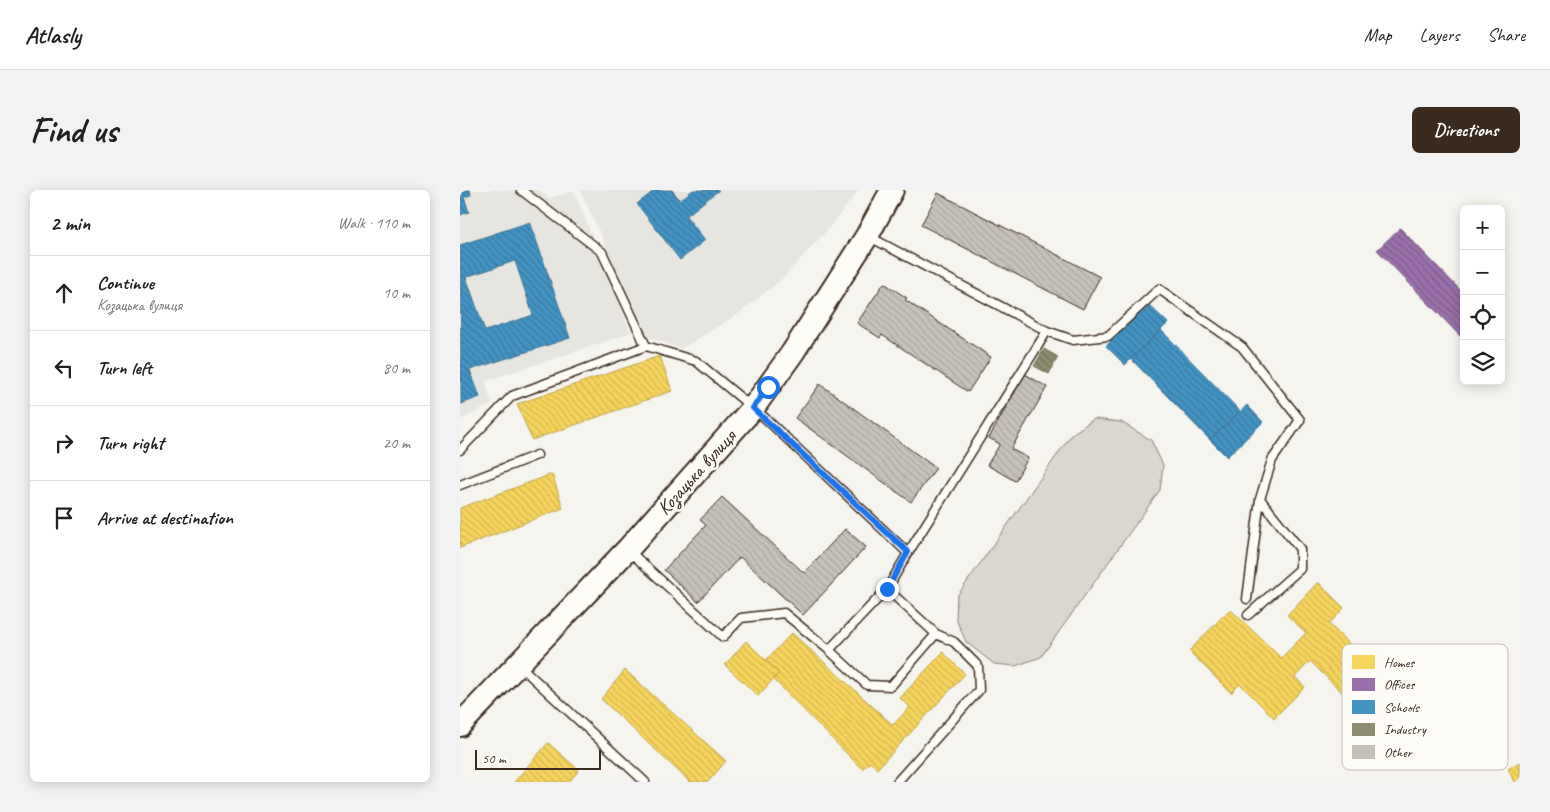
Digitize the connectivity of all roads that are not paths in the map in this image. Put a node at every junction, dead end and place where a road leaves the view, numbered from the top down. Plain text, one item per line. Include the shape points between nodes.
1 (521, 190) edge
2 (892, 190) edge
3 (867, 236) junction
4 (1047, 331) junction
5 (646, 346) junction
6 (753, 408) junction
7 (460, 450) edge
8 (537, 455) dead end
9 (460, 485) edge
10 (1260, 499) junction
11 (628, 549) junction
12 (908, 552) junction
13 (887, 589) junction
14 (1247, 599) dead end
15 (1248, 615) dead end
16 (936, 634) junction
17 (829, 650) junction
18 (518, 664) junction
19 (460, 725) edge
20 (645, 782) edge
21 (896, 782) edge

1 - 5 lane via 602,252
2 - 3 main road, Козацька вулиця
3 - 4 lane
3 - 6 main road, Козацька вулиця
4 - 10 lane via 1073,340 1108,336 1159,289 1242,347 1300,420 1272,460
4 - 12 lane
5 - 6 lane via 696,361
5 - 7 lane via 512,396
6 - 11 main road, Козацька вулиця
6 - 12 lane
8 - 9 lane
10 - 14 lane
10 - 15 lane via 1300,548 1300,569
11 - 17 lane via 723,638 741,618 784,613
11 - 18 main road, Козацька вулиця
12 - 13 lane
13 - 16 lane
13 - 17 lane
16 - 17 lane via 892,686 867,685
16 - 21 lane via 954,642 978,666 979,690
18 - 19 main road, Козацька вулиця
18 - 20 lane

